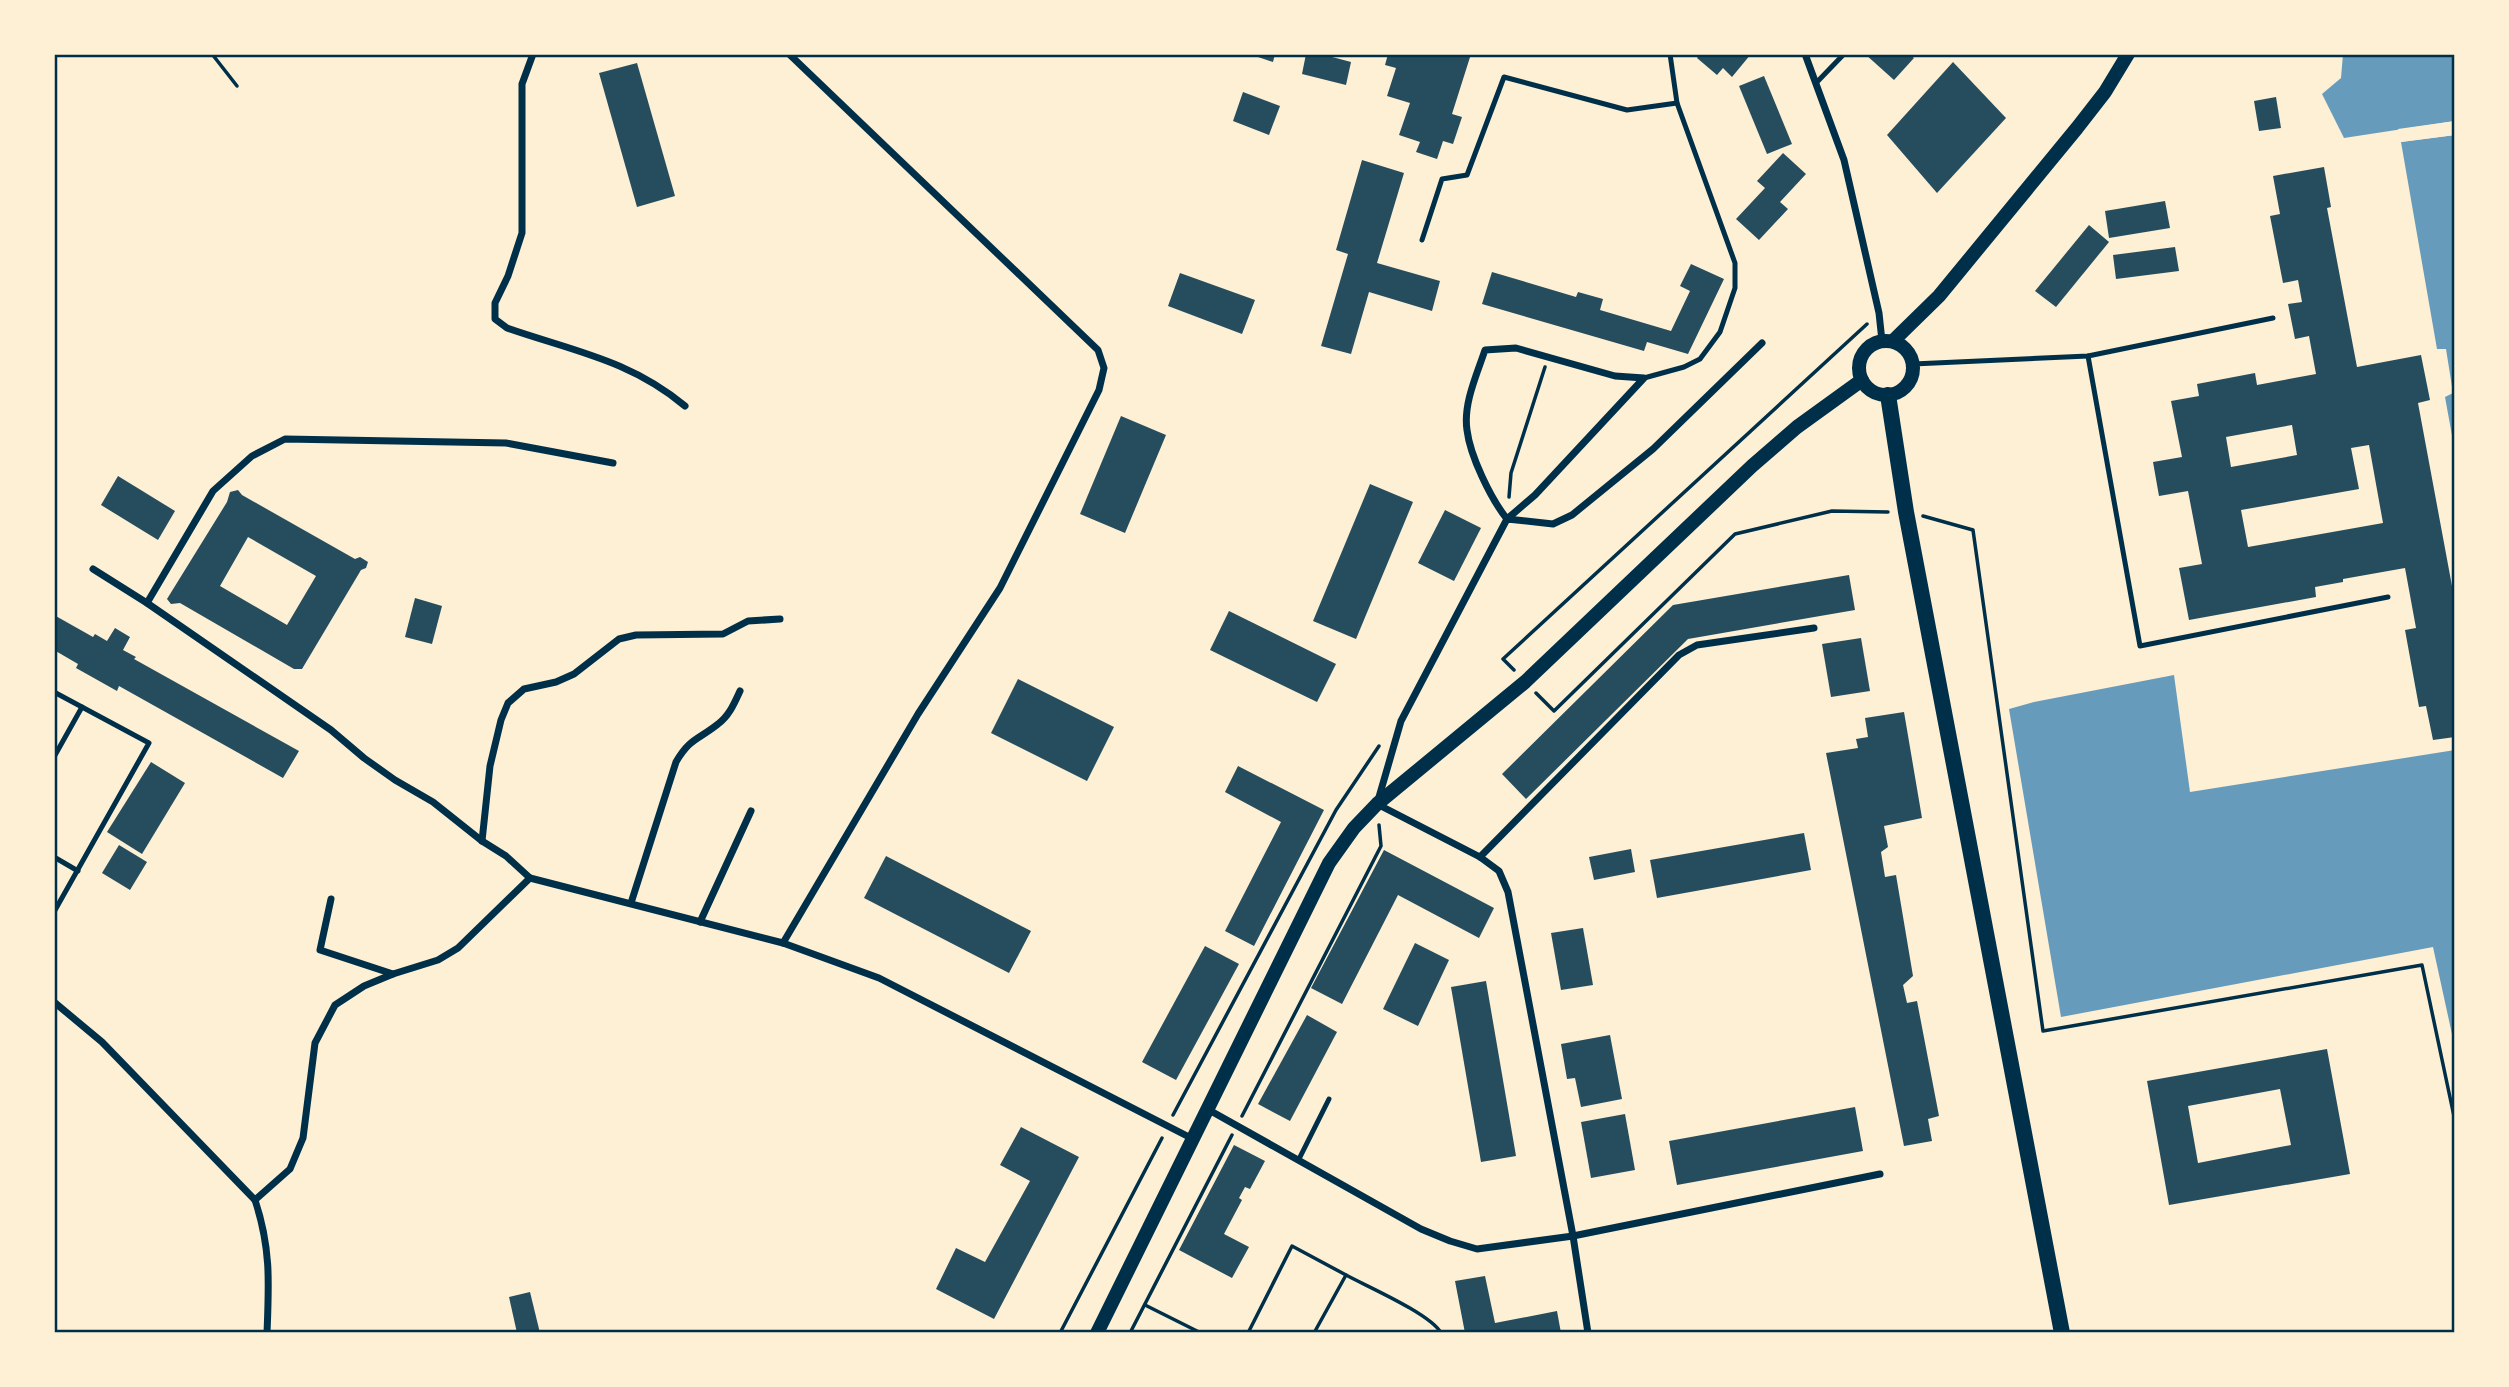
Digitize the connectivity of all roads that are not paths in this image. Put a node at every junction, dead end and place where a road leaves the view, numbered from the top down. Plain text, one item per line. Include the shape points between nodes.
1 (533, 54) edge
2 (789, 54) edge
3 (1670, 54) edge
4 (1805, 54) edge
5 (1843, 54) edge
6 (2128, 54) edge
7 (1817, 82) junction
8 (1677, 103) junction
9 (1422, 240) dead end
10 (2273, 318) dead end
11 (1887, 341) junction
12 (1762, 343) dead end
13 (2088, 356) junction
14 (1913, 364) junction
15 (1644, 378) junction
16 (1862, 380) junction
17 (1888, 395) junction
18 (685, 406) dead end
19 (613, 463) dead end
20 (1507, 519) junction
21 (93, 569) dead end
22 (2388, 597) dead end
23 (147, 603) junction
24 (780, 620) dead end
25 (1814, 628) dead end
26 (740, 691) dead end
27 (54, 692) edge
28 (82, 707) junction
29 (54, 757) edge
30 (1377, 804) junction
31 (751, 811) dead end
32 (482, 841) junction
33 (54, 857) edge
34 (1480, 857) junction
35 (78, 871) junction
36 (530, 878) junction
37 (331, 900) dead end
38 (631, 903) junction
39 (55, 907) edge
40 (700, 922) junction
41 (783, 943) junction
42 (393, 974) junction
43 (54, 1002) edge
44 (1329, 1099) dead end
45 (1209, 1110) junction
46 (1194, 1139) junction
47 (1299, 1159) junction
48 (1880, 1174) dead end
49 (255, 1200) junction
50 (1573, 1236) junction
51 (267, 1333) edge
52 (1097, 1333) edge
53 (1588, 1333) edge
54 (2062, 1333) edge

1 - 18 street via 522,84 522,233 495,303 495,319 507,328 608,359 664,389
2 - 41 street via 1098,350 1104,368 1099,390 1000,588 918,714
3 - 8 lane
4 - 7 street
5 - 7 lane
6 - 11 main road via 2077,128 1939,296
7 - 11 street via 1844,160
8 - 9 lane via 1627,110 1504,78 1467,176 1442,179
8 - 15 lane via 1735,263 1735,288 1720,332 1700,359
10 - 13 lane
11 - 14 main road via 1906,350
11 - 16 main road via 1873,344 1862,356
12 - 20 street via 1653,449 1572,515 1553,524
13 - 14 lane
13 - 22 lane via 2140,646
14 - 17 main road via 1904,388
15 - 20 street
15 - 20 street via 1615,376 1516,348 1485,350 1469,402 1467,430 1492,500
16 - 17 main road via 1873,391
16 - 30 main road via 1752,466 1525,682
17 - 54 main road via 1906,512
19 - 23 street via 506,443 285,439 252,456 213,491
20 - 30 street via 1401,721
21 - 23 street
23 - 32 street
24 - 32 street via 748,621 723,634 619,639 574,674 524,689 508,703 501,720 490,766
25 - 34 street via 1697,645 1679,656
26 - 38 street via 732,709 686,745 676,762
27 - 28 lane
28 - 29 lane
28 - 35 lane via 149,743
30 - 34 street
30 - 45 main road via 1329,863
31 - 40 street
32 - 36 street
33 - 35 lane
34 - 50 street via 1499,871 1508,892
35 - 39 lane
36 - 38 street
36 - 42 street via 458,947 438,960
37 - 42 street via 320,950
38 - 40 street
40 - 41 street
41 - 46 street via 879,978
42 - 49 street via 335,1005 315,1043 303,1138 290,1168
43 - 49 street via 102,1042
44 - 47 lane
45 - 46 main road
45 - 47 street
46 - 52 main road
47 - 50 street via 1421,1229 1477,1249
48 - 50 street
49 - 51 street via 265,1230 270,1274
50 - 53 street

